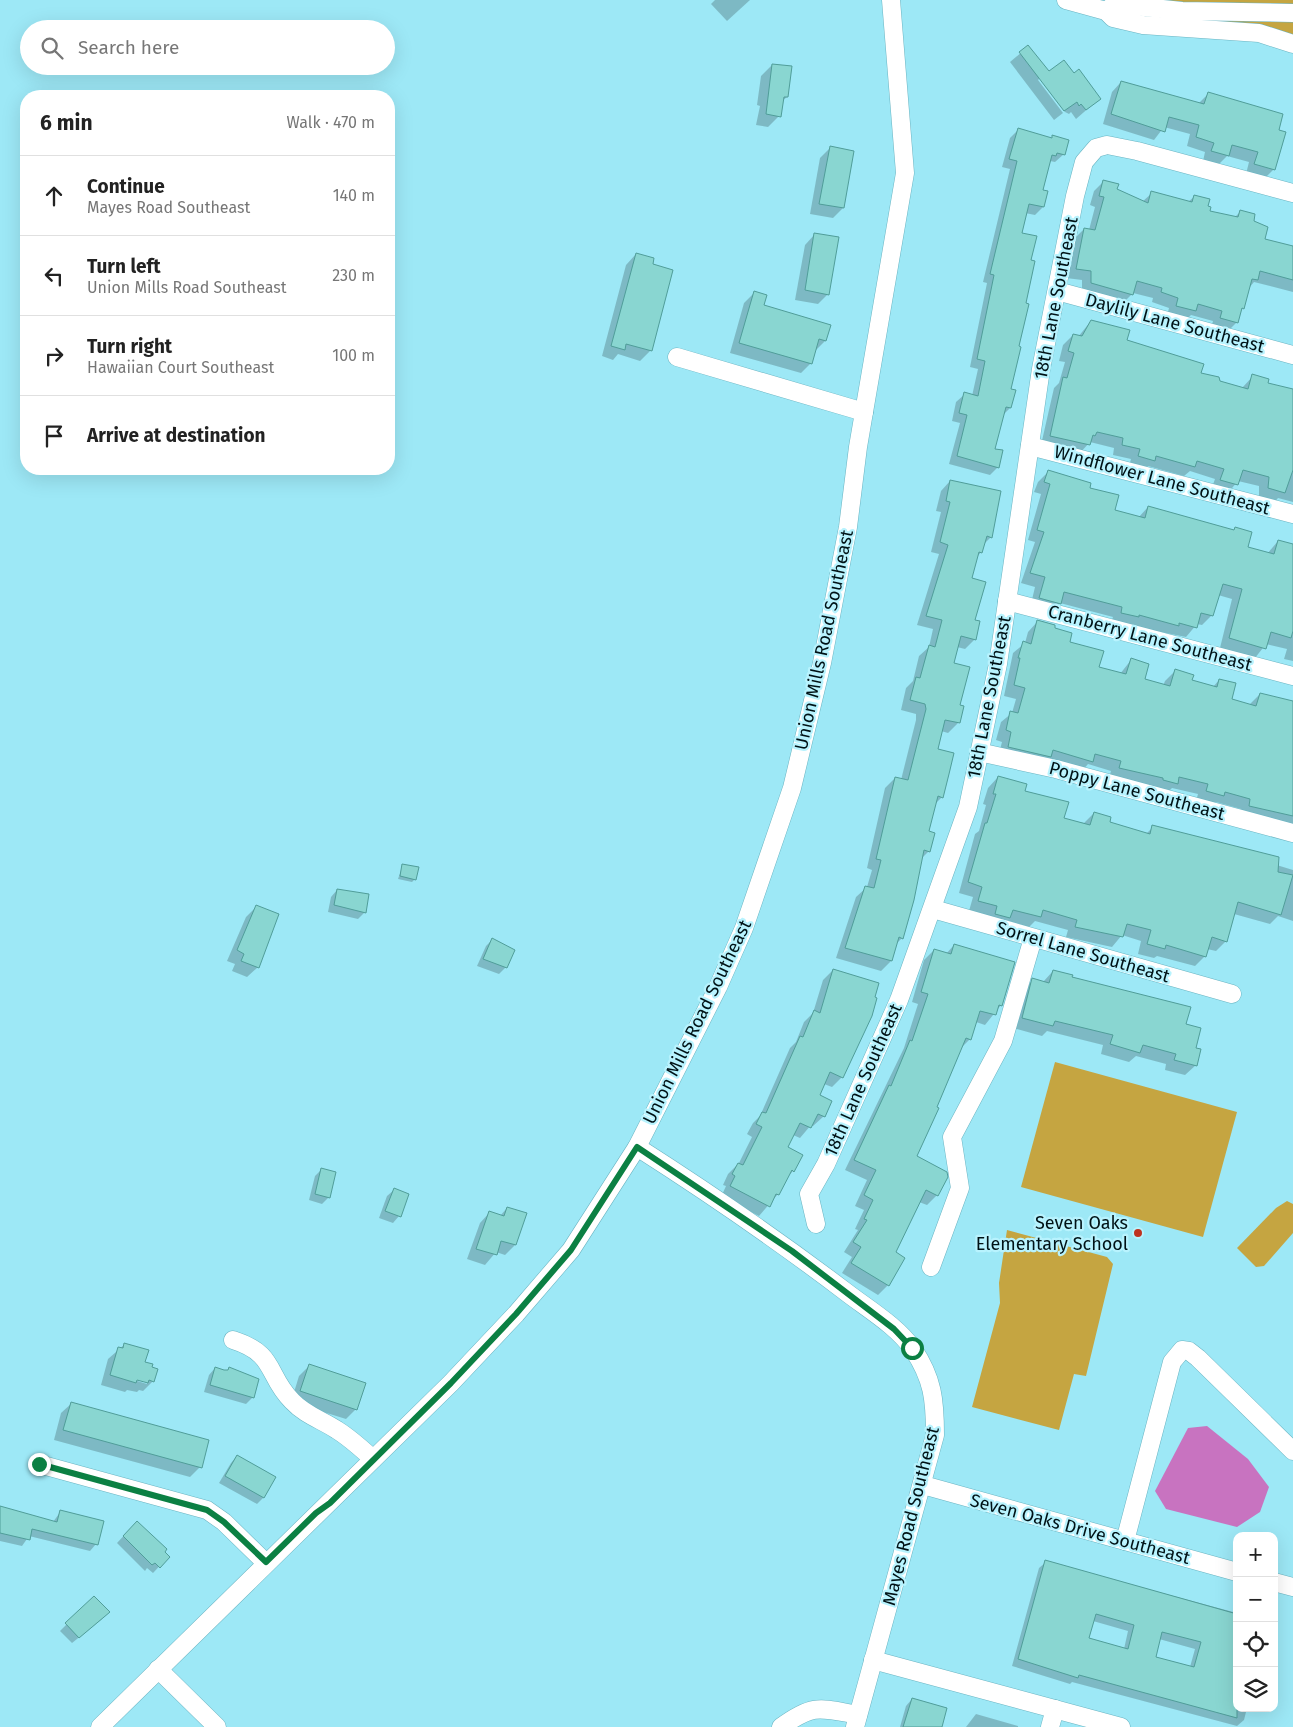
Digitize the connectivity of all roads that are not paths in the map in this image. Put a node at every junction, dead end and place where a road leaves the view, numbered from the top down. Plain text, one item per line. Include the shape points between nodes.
1 (891, 0) edge
2 (1066, 0) edge
3 (1106, 11) junction
4 (1293, 13) edge
5 (1293, 44) edge
6 (1293, 193) edge
7 (1057, 291) junction
8 (1293, 355) edge
9 (677, 357) dead end
10 (864, 412) junction
11 (1030, 446) junction
12 (1293, 514) edge
13 (1007, 601) junction
14 (1293, 676) edge
15 (979, 752) junction
16 (1293, 833) edge
17 (933, 909) junction
18 (1034, 938) junction
19 (1232, 994) dead end
20 (637, 1147) junction
21 (816, 1224) dead end
22 (932, 1267) dead end
23 (233, 1340) dead end
24 (1293, 1451) edge
25 (373, 1459) junction
26 (39, 1464) dead end
27 (923, 1485) junction
28 (1124, 1541) junction
29 (266, 1562) junction
30 (1233, 1571) edge
31 (873, 1660) junction
32 (158, 1669) junction
33 (1055, 1709) junction
34 (857, 1721) edge
35 (100, 1727) edge
36 (217, 1727) edge
37 (781, 1727) edge
38 (1050, 1727) edge
39 (1121, 1727) edge

1 - 10 street, Union Mills Road Southeast via 905,174
2 - 3 street
3 - 4 street via 1115,4 1182,11
3 - 5 street via 1113,18 1143,25 1259,33
6 - 7 street, 18th Lane Southeast via 1137,151 1107,145 1096,148 1084,162
7 - 8 street, Daylily Lane Southeast
7 - 11 street, 18th Lane Southeast
9 - 10 street
10 - 20 street, Union Mills Road Southeast via 848,527 822,663 792,788 744,928 718,988
11 - 12 street, Windflower Lane Southeast
11 - 13 street, 18th Lane Southeast
13 - 14 street, Cranberry Lane Southeast
13 - 15 street, 18th Lane Southeast via 998,664
15 - 16 street, Poppy Lane Southeast via 1056,769
15 - 17 street, 18th Lane Southeast via 968,807
17 - 18 street, Sorrel Lane Southeast
17 - 21 street, 18th Lane Southeast via 899,1000 826,1164 809,1194
18 - 19 street, Sorrel Lane Southeast
18 - 22 street via 1003,1041 952,1137 960,1188
20 - 25 street, Union Mills Road Southeast via 565,1257 477,1355
20 - 27 street, Mayes Road Southeast via 792,1251 894,1329 912,1348 927,1374 935,1401 935,1435
23 - 25 street via 248,1345 267,1360 291,1401 338,1430
24 - 28 street via 1198,1358 1182,1350 1172,1362
25 - 29 street, Union Mills Road Southeast
26 - 29 street via 207,1510
27 - 28 street, Seven Oaks Drive Southeast
27 - 31 street, Mayes Road Southeast
28 - 30 street, Seven Oaks Drive Southeast
29 - 32 street, Union Mills Road Southeast
31 - 33 street
31 - 34 street, Mayes Road Southeast
32 - 35 street, Union Mills Road Southeast
32 - 36 street
33 - 38 street
33 - 39 street
34 - 37 street via 822,1708 801,1712

